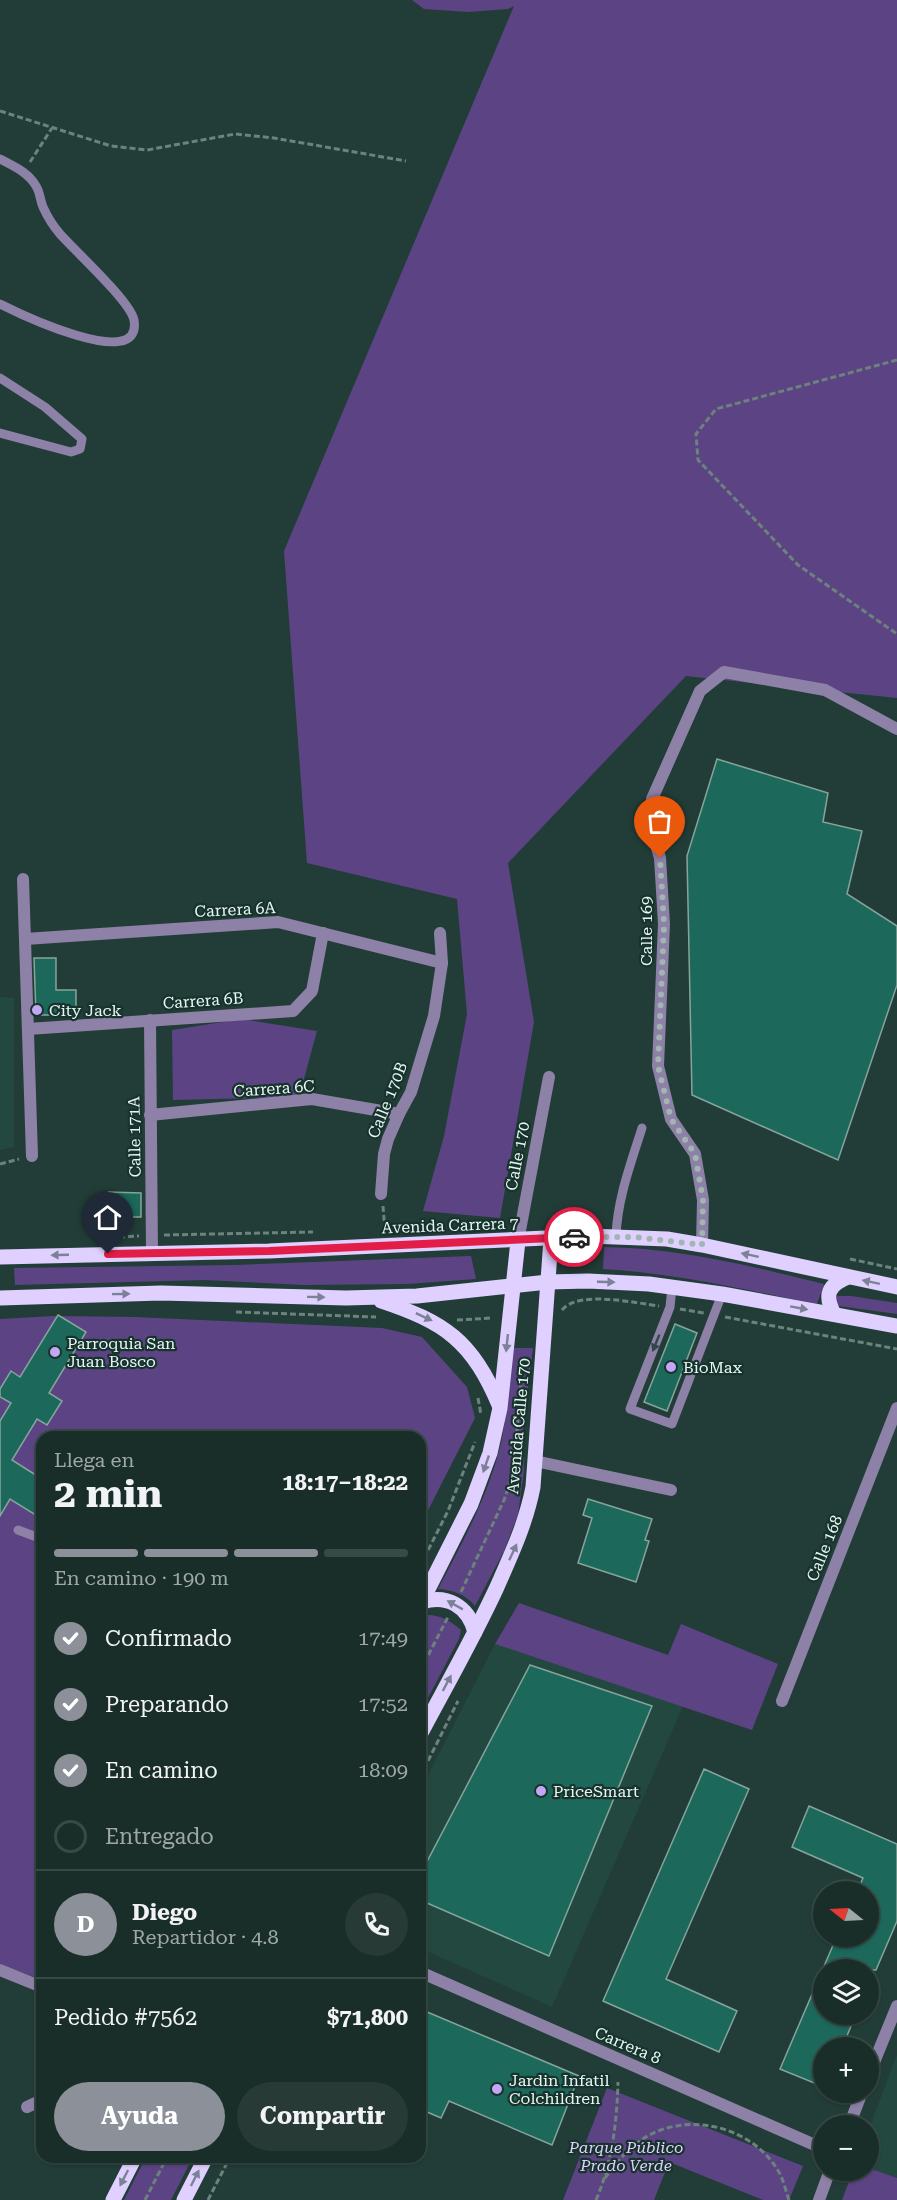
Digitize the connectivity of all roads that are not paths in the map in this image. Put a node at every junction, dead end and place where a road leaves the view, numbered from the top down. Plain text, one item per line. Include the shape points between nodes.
1 (0, 159) edge
2 (0, 304) edge
3 (0, 378) edge
4 (0, 434) edge
5 (897, 729) edge
6 (23, 879) dead end
7 (323, 933) junction
8 (440, 933) dead end
9 (25, 939) junction
10 (442, 963) junction
11 (150, 1020) junction
12 (28, 1029) junction
13 (549, 1077) dead end
14 (399, 1114) junction
15 (150, 1115) junction
16 (642, 1128) dead end
17 (32, 1156) road end
18 (381, 1194) road end
19 (616, 1236) junction
20 (551, 1239) junction
21 (518, 1241) junction
22 (702, 1245) junction
23 (152, 1252) junction
24 (0, 1257) edge
25 (848, 1277) junction
26 (548, 1282) junction
27 (513, 1285) junction
28 (672, 1287) junction
29 (897, 1287) edge
30 (722, 1294) junction
31 (369, 1297) junction
32 (0, 1298) edge
33 (834, 1314) junction
34 (897, 1326) edge
35 (500, 1408) junction
36 (897, 1408) edge
37 (535, 1461) junction
38 (671, 1490) dead end
39 (18, 1530) dead end
40 (36, 1537) edge
41 (426, 1593) edge
42 (426, 1602) edge
43 (475, 1632) junction
44 (782, 1701) dead end
45 (426, 1724) edge
46 (0, 1970) edge
47 (426, 1975) edge
48 (36, 1985) edge
49 (897, 2006) edge
50 (879, 2050) edge
51 (36, 2103) edge
52 (27, 2108) dead end
53 (813, 2144) edge
54 (132, 2163) edge
55 (203, 2163) edge
56 (827, 2181) edge
57 (113, 2200) edge
58 (184, 2200) edge
59 (819, 2200) edge

1 - 2 lane via 24,172 37,186 59,233 123,299 134,321 131,333 111,344 47,327
3 - 4 lane via 45,407 82,439 80,449 71,452
5 - 22 street, Calle 169 via 825,690 724,672 700,691 652,799 651,828 660,858 664,924 658,1066 671,1119 695,1154 703,1200
6 - 9 street
7 - 9 street, Carrera 6A via 278,922
7 - 10 street, Carrera 6A
7 - 11 street, Carrera 6B via 312,991 293,1011
8 - 10 street, Calle 170B
9 - 12 street
10 - 14 street, Calle 170B via 434,1016 411,1092
11 - 12 street, Carrera 6B
11 - 15 street, Calle 171A
12 - 17 street
13 - 21 street, Calle 170
14 - 15 street, Carrera 6C via 312,1099
14 - 18 street, Calle 170B via 384,1154
15 - 23 street, Calle 171A
16 - 19 lane via 625,1183
19 - 20 main road, Avenida Carrera 7
19 - 22 main road, Avenida Carrera 7
20 - 21 main road, Avenida Carrera 7
20 - 26 main road, Avenida Calle 170
21 - 23 main road, Avenida Carrera 7
21 - 27 main road, Avenida Calle 170
25 -> 22 main road, Avenida Carrera 7
23 -> 24 main road, Avenida Carrera 7
29 -> 25 main road, Avenida Carrera 7
25 - 33 main road via 831,1288 829,1305
26 - 27 main road
26 -> 28 main road
26 - 37 main road, Avenida Calle 170
27 - 31 main road
27 -> 35 main road, Avenida Calle 170
28 - 30 main road
28 -> 30 lane via 670,1307 630,1409 672,1424
30 -> 33 main road
32 -> 31 main road via 161,1293
31 -> 35 main road via 426,1317 460,1341 489,1382
33 - 34 main road
35 -> 41 main road, Avenida Calle 170 via 490,1453 471,1504
36 - 44 street, Calle 168
37 - 38 street
43 -> 37 main road, Avenida Calle 170 via 520,1538
39 - 40 lane
43 -> 42 main road via 469,1616 455,1603 440,1599
45 -> 43 main road, Avenida Calle 170
46 - 48 street
47 - 53 street, Carrera 8
49 - 50 street
51 - 52 street
54 -> 57 main road
58 -> 55 main road
56 - 59 street

